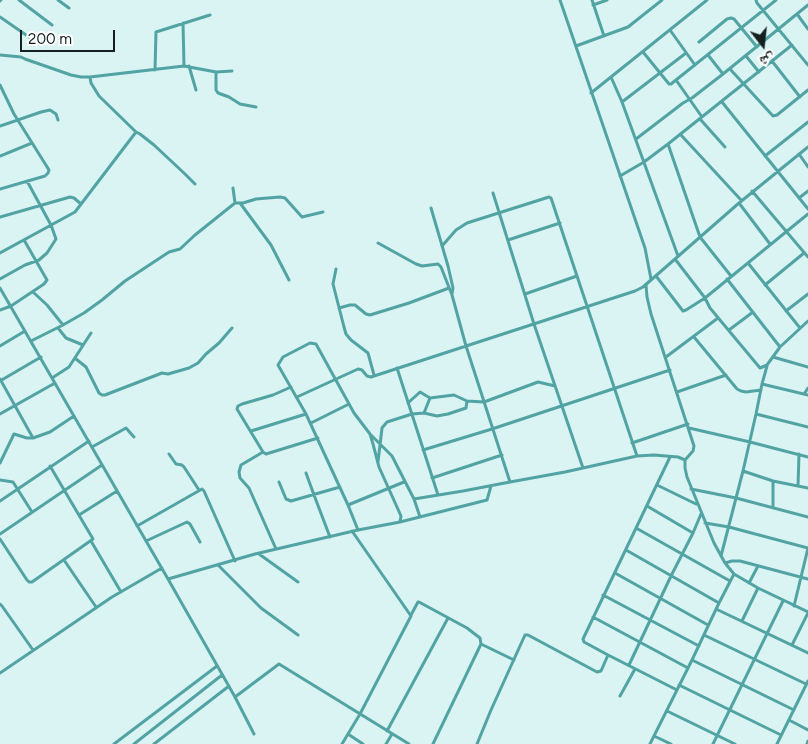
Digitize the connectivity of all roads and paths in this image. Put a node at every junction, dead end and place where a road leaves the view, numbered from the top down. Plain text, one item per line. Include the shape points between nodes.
1 (19, 0) edge
2 (58, 0) edge
3 (560, 0) edge
4 (592, 0) edge
5 (607, 0) edge
6 (662, 0) edge
7 (707, 0) edge
8 (756, 0) edge
9 (776, 0) edge
10 (593, 4) junction
11 (808, 6) edge
12 (69, 8) dead end
13 (763, 10) junction
14 (797, 14) junction
15 (210, 15) dead end
16 (0, 17) edge
17 (183, 23) junction
18 (52, 24) dead end
19 (741, 28) junction
20 (779, 29) junction
21 (808, 29) edge
22 (670, 30) junction
23 (604, 36) junction
24 (699, 42) dead end
25 (39, 44) dead end
26 (792, 45) junction
27 (576, 46) junction
28 (757, 47) junction
29 (643, 52) junction
30 (686, 53) junction
31 (0, 55) edge
32 (708, 55) junction
33 (808, 55) edge
34 (746, 56) junction
35 (803, 59) junction
36 (772, 61) junction
37 (695, 64) junction
38 (808, 65) edge
39 (186, 66) junction
40 (730, 69) junction
41 (155, 70) junction
42 (232, 71) dead end
43 (216, 72) junction
44 (758, 72) junction
45 (660, 73) junction
46 (723, 74) junction
47 (90, 77) junction
48 (611, 77) junction
49 (676, 80) junction
50 (743, 83) junction
51 (0, 85) edge
52 (196, 90) dead end
53 (808, 90) edge
54 (2, 93) edge
55 (591, 93) junction
56 (800, 97) junction
57 (690, 99) junction
58 (622, 102) junction
59 (722, 102) junction
60 (256, 107) dead end
61 (701, 118) junction
62 (18, 119) junction
63 (58, 120) dead end
64 (808, 122) edge
65 (0, 126) edge
66 (136, 132) junction
67 (681, 135) junction
68 (636, 139) junction
69 (32, 143) junction
70 (668, 144) junction
71 (725, 147) dead end
72 (808, 147) edge
73 (799, 154) junction
74 (0, 156) edge
75 (765, 156) junction
76 (644, 162) junction
77 (808, 167) edge
78 (777, 172) junction
79 (620, 176) junction
80 (27, 181) junction
81 (195, 184) dead end
82 (233, 188) dead end
83 (0, 189) edge
84 (808, 191) edge
85 (752, 192) junction
86 (494, 193) dead end
87 (799, 198) junction
88 (740, 202) junction
89 (237, 203) junction
90 (81, 204) junction
91 (42, 206) junction
92 (431, 208) dead end
93 (808, 209) edge
94 (323, 212) dead end
95 (500, 213) junction
96 (806, 215) edge
97 (0, 217) edge
98 (808, 220) edge
99 (560, 223) junction
100 (51, 225) junction
101 (786, 232) junction
102 (700, 237) junction
103 (24, 240) junction
104 (508, 240) junction
105 (378, 243) dead end
106 (770, 244) junction
107 (442, 246) junction
108 (804, 252) junction
109 (0, 253) edge
110 (808, 257) edge
111 (676, 258) junction
112 (36, 261) junction
113 (748, 263) junction
114 (336, 269) dead end
115 (577, 276) junction
116 (656, 276) junction
117 (731, 276) junction
118 (0, 279) edge
119 (651, 279) junction
120 (289, 280) dead end
121 (727, 280) junction
122 (646, 284) junction
123 (765, 285) junction
124 (0, 288) edge
125 (449, 288) junction
126 (33, 292) junction
127 (525, 294) junction
128 (808, 294) edge
129 (452, 295) junction
130 (705, 298) junction
131 (11, 306) junction
132 (588, 307) junction
133 (339, 308) junction
134 (0, 310) edge
135 (786, 311) junction
136 (753, 312) junction
137 (718, 318) junction
138 (808, 321) edge
139 (534, 324) junction
140 (64, 325) junction
141 (806, 325) edge
142 (58, 328) junction
143 (232, 328) dead end
144 (800, 328) junction
145 (729, 330) junction
146 (26, 331) junction
147 (91, 333) dead end
148 (694, 337) junction
149 (32, 341) junction
150 (83, 345) junction
151 (0, 346) edge
152 (466, 346) junction
153 (780, 347) junction
154 (666, 357) junction
155 (773, 357) junction
156 (41, 358) junction
157 (76, 359) junction
158 (767, 366) junction
159 (808, 367) edge
160 (397, 368) junction
161 (670, 370) junction
162 (374, 375) junction
163 (726, 375) junction
164 (52, 378) junction
165 (336, 379) junction
166 (0, 380) edge
167 (55, 382) junction
168 (762, 384) junction
169 (555, 386) junction
170 (291, 387) junction
171 (614, 388) junction
172 (808, 388) edge
173 (761, 390) junction
174 (677, 392) junction
175 (806, 394) edge
176 (297, 397) junction
177 (430, 398) junction
178 (467, 401) junction
179 (408, 402) junction
180 (484, 402) junction
181 (349, 404) junction
182 (14, 405) junction
183 (562, 405) junction
184 (424, 413) junction
185 (0, 414) edge
186 (306, 414) junction
187 (412, 414) junction
188 (756, 414) junction
189 (74, 416) junction
190 (311, 423) junction
191 (688, 424) junction
192 (808, 427) edge
193 (689, 428) junction
194 (492, 429) junction
195 (251, 431) junction
196 (370, 434) junction
197 (134, 437) dead end
198 (33, 438) junction
199 (318, 438) junction
200 (89, 441) junction
201 (750, 442) junction
202 (632, 443) junction
203 (381, 445) junction
204 (92, 446) junction
205 (423, 450) junction
206 (263, 452) junction
207 (169, 454) dead end
208 (799, 454) junction
209 (502, 455) junction
210 (637, 456) junction
211 (670, 457) junction
212 (808, 457) edge
213 (686, 460) junction
214 (0, 463) edge
215 (378, 464) junction
216 (102, 465) junction
217 (50, 466) junction
218 (583, 468) junction
219 (743, 471) junction
220 (306, 473) dead end
221 (432, 478) junction
222 (0, 480) edge
223 (773, 481) junction
224 (279, 482) dead end
225 (404, 482) junction
226 (510, 482) junction
227 (657, 485) junction
228 (491, 486) junction
229 (798, 486) junction
230 (340, 487) junction
231 (388, 488) junction
232 (808, 488) edge
233 (17, 489) junction
234 (691, 489) junction
235 (64, 490) junction
236 (117, 490) junction
237 (199, 490) junction
238 (314, 495) junction
239 (438, 495) junction
240 (736, 498) junction
241 (414, 499) junction
242 (0, 501) edge
243 (348, 504) junction
244 (698, 505) junction
245 (647, 506) junction
246 (773, 508) junction
247 (32, 512) junction
248 (701, 514) junction
249 (79, 515) junction
250 (420, 517) junction
251 (808, 517) edge
252 (400, 522) junction
253 (705, 523) junction
254 (137, 526) junction
255 (729, 527) junction
256 (636, 528) junction
257 (358, 530) junction
258 (352, 531) junction
259 (693, 533) junction
260 (0, 534) edge
261 (330, 537) junction
262 (0, 539) edge
263 (91, 541) junction
264 (146, 541) junction
265 (200, 542) dead end
266 (808, 547) edge
267 (276, 549) junction
268 (626, 550) junction
269 (259, 554) junction
270 (682, 554) junction
271 (721, 556) junction
272 (64, 560) junction
273 (235, 560) junction
274 (726, 563) junction
275 (218, 565) junction
276 (758, 566) junction
277 (162, 568) junction
278 (615, 573) junction
279 (734, 574) junction
280 (671, 576) junction
281 (801, 577) junction
282 (168, 579) junction
283 (808, 579) edge
284 (730, 581) junction
285 (298, 582) dead end
286 (750, 583) junction
287 (758, 588) junction
288 (121, 592) junction
289 (604, 595) junction
290 (660, 598) junction
291 (784, 601) junction
292 (719, 603) junction
293 (0, 604) edge
294 (794, 606) junction
295 (96, 607) junction
296 (716, 609) junction
297 (808, 612) edge
298 (411, 615) junction
299 (593, 617) junction
300 (448, 618) junction
301 (650, 621) junction
302 (742, 621) junction
303 (708, 625) junction
304 (768, 633) junction
305 (298, 635) dead end
306 (704, 635) junction
307 (640, 643) junction
308 (481, 644) junction
309 (792, 645) junction
310 (698, 646) junction
311 (33, 650) junction
312 (808, 653) edge
313 (608, 655) junction
314 (514, 660) junction
315 (692, 660) junction
316 (755, 660) junction
317 (217, 666) junction
318 (628, 666) junction
319 (688, 668) junction
320 (635, 669) junction
321 (0, 673) edge
322 (222, 675) junction
323 (807, 682) edge
324 (679, 685) junction
325 (742, 685) junction
326 (228, 686) junction
327 (677, 690) junction
328 (620, 696) dead end
329 (235, 697) junction
330 (667, 710) junction
331 (730, 710) junction
332 (794, 710) junction
333 (360, 714) junction
334 (788, 720) junction
335 (808, 730) edge
336 (387, 731) junction
337 (254, 734) dead end
338 (348, 734) junction
339 (392, 734) junction
340 (717, 735) junction
341 (781, 735) junction
342 (654, 736) junction
343 (114, 744) edge
344 (134, 744) edge
345 (154, 744) edge
346 (342, 744) edge
347 (362, 744) edge
348 (386, 744) edge
349 (409, 744) edge
350 (433, 744) edge
351 (477, 744) edge
352 (650, 744) edge
353 (671, 744) edge
354 (713, 744) edge
355 (735, 744) edge
356 (777, 744) edge

1 - 18 street
2 - 12 street
3 - 27 street
4 - 10 street
5 - 10 street
6 - 23 street via 628,27
7 - 22 street
8 - 13 street
9 - 13 street
10 - 23 street
11 - 14 street
13 - 19 street
13 - 20 street
14 - 20 street
14 - 21 street
15 - 17 street
16 - 25 street
17 - 39 street
17 - 41 street via 156,32
19 - 24 street via 734,19 727,19
19 - 28 street
19 - 32 street
20 - 26 street
20 - 28 street
22 - 29 street
22 - 30 street
23 - 27 street
26 - 35 street
26 - 36 street
27 - 55 street
28 - 34 street
29 - 45 street
29 - 48 street
30 - 37 street
30 - 45 street
31 - 47 street via 21,57 71,75
32 - 37 street
32 - 46 street
33 - 35 street
34 - 40 street
34 - 44 street
35 - 38 street
36 - 44 street
36 - 56 street
37 - 49 street
39 - 41 street
39 - 43 street
39 - 52 street
40 - 46 street
40 - 50 street
41 - 47 street
42 - 43 street
43 - 60 street via 218,93 240,104
44 - 50 street
45 - 49 street via 670,84
45 - 58 street
46 - 57 street
47 - 66 street via 99,96
48 - 55 street
48 - 58 street
49 - 57 street
50 - 56 street via 773,116
50 - 59 street
51 - 54 street
53 - 56 street
54 - 62 street
55 - 79 street
57 - 61 street
57 - 68 street
58 - 68 street
59 - 61 street
59 - 75 street
61 - 67 street
61 - 71 street
62 - 63 street via 50,110
62 - 65 street
62 - 69 street
64 - 75 street
66 - 81 street
66 - 90 street
67 - 70 street
67 - 88 street
68 - 76 street
69 - 74 street
69 - 80 street via 48,173
70 - 76 street
70 - 102 street
72 - 73 street
73 - 77 street
73 - 78 street
75 - 78 street
76 - 79 street
76 - 111 street
78 - 85 street
78 - 87 street
79 - 119 street via 645,248
80 - 83 street
80 - 91 street
82 - 89 street
84 - 87 street
85 - 88 street
85 - 101 street
86 - 95 street
87 - 93 street
88 - 102 street
88 - 106 street
89 - 94 street via 280,197 285,198 302,217
89 - 120 street via 271,245
89 - 140 street via 180,249 168,252 143,268
90 - 91 street via 70,197
90 - 100 street via 75,212
91 - 97 street
91 - 100 street
92 - 107 street
95 - 99 street via 551,197
95 - 104 street
95 - 107 street via 462,226
96 - 98 street
96 - 101 street
99 - 104 street
99 - 115 street
100 - 103 street
100 - 112 street via 56,239 44,257
101 - 106 street
101 - 108 street
102 - 111 street
102 - 117 street
103 - 109 street
103 - 112 street
104 - 127 street
105 - 125 street via 416,264 438,264
106 - 113 street
107 - 129 street
108 - 110 street
108 - 123 street
111 - 116 street
111 - 130 street
112 - 118 street
112 - 126 street via 47,280
113 - 117 street
113 - 123 street
114 - 133 street via 333,284
115 - 127 street
115 - 132 street
116 - 119 street
116 - 130 street via 683,311
117 - 121 street
119 - 122 street
121 - 130 street
121 - 136 street
122 - 132 street via 627,295
122 - 154 street via 648,304
123 - 135 street
124 - 131 street
125 - 129 street
125 - 133 street via 370,315 355,306
126 - 131 street
126 - 140 street
127 - 139 street
128 - 135 street
129 - 152 street
130 - 137 street
131 - 134 street
131 - 146 street
132 - 139 street
132 - 171 street
133 - 162 street via 346,334 368,353
135 - 144 street
136 - 145 street
136 - 153 street
137 - 145 street
137 - 148 street
138 - 141 street
139 - 152 street
139 - 169 street
140 - 142 street
141 - 144 street
142 - 149 street
142 - 150 street via 66,338
143 - 157 street via 198,364 162,373 105,395 99,393 86,367
144 - 153 street
145 - 158 street via 758,366
146 - 149 street
146 - 151 street
147 - 150 street
148 - 154 street
148 - 163 street
149 - 156 street
150 - 157 street
152 - 160 street
152 - 180 street
153 - 155 street
154 - 161 street
155 - 158 street
155 - 159 street
156 - 164 street
156 - 166 street
157 - 164 street via 70,367
158 - 168 street
160 - 162 street
160 - 179 street
161 - 171 street
161 - 174 street
162 - 165 street via 367,376 358,369
163 - 173 street via 741,391
163 - 174 street
164 - 167 street
165 - 170 street via 316,344 310,342 283,357 278,364
165 - 176 street
165 - 181 street
166 - 182 street
167 - 182 street
167 - 189 street
168 - 173 street
168 - 175 street
169 - 180 street via 538,382
169 - 183 street
170 - 176 street
170 - 195 street via 238,406
171 - 183 street
171 - 202 street
172 - 175 street
173 - 188 street
174 - 191 street
176 - 186 street
177 - 178 street via 454,395
177 - 179 street via 420,392
177 - 184 street
178 - 180 street
178 - 184 street via 466,408 448,414
179 - 187 street
180 - 194 street
181 - 190 street
181 - 196 street
182 - 185 street
182 - 198 street
183 - 194 street
183 - 218 street
184 - 187 street
186 - 190 street
186 - 195 street
187 - 203 street via 387,422 382,428
187 - 205 street
188 - 192 street
188 - 201 street
189 - 198 street via 50,432
189 - 200 street
190 - 199 street
191 - 193 street
191 - 202 street
193 - 201 street
193 - 213 street via 694,449
194 - 205 street
194 - 209 street
195 - 206 street
196 - 203 street
196 - 215 street
197 - 204 street via 126,428
198 - 214 street via 14,434
199 - 206 street via 269,454
199 - 230 street
200 - 204 street
200 - 217 street
201 - 208 street
201 - 219 street
202 - 210 street
203 - 215 street
203 - 225 street via 392,456
204 - 216 street
205 - 221 street
206 - 267 street via 241,465 239,472
207 - 237 street via 176,464 184,467
208 - 212 street
208 - 229 street
209 - 221 street
209 - 226 street
210 - 211 street
210 - 218 street
211 - 213 street
211 - 227 street
213 - 234 street
215 - 231 street
216 - 235 street
216 - 236 street
217 - 233 street
217 - 235 street
218 - 226 street
219 - 223 street
219 - 240 street
220 - 238 street
221 - 239 street
222 - 233 street via 12,482
223 - 229 street
223 - 246 street
224 - 238 street via 288,500
225 - 231 street
225 - 241 street
226 - 228 street
227 - 244 street
227 - 245 street
228 - 239 street
228 - 250 street via 487,500
229 - 232 street
230 - 238 street
230 - 243 street
231 - 243 street
231 - 252 street via 402,516
233 - 242 street
233 - 247 street
234 - 240 street
234 - 244 street
235 - 247 street
235 - 249 street
236 - 249 street
236 - 254 street
237 - 254 street
237 - 273 street via 204,491
238 - 261 street
239 - 241 street
240 - 246 street
240 - 255 street
241 - 250 street
243 - 257 street
244 - 248 street
245 - 256 street
245 - 259 street
246 - 251 street
247 - 260 street
248 - 253 street
248 - 259 street
249 - 263 street via 93,538
250 - 252 street
252 - 257 street
253 - 255 street
253 - 271 street
254 - 264 street
255 - 266 street
255 - 271 street
256 - 268 street
256 - 270 street
257 - 258 street
258 - 261 street
258 - 298 street
259 - 270 street
261 - 267 street
262 - 272 street via 29,582
263 - 272 street
263 - 288 street
264 - 265 street via 187,522
264 - 277 street
266 - 281 street
267 - 269 street
268 - 278 street
268 - 280 street
269 - 273 street
269 - 285 street
270 - 280 street
270 - 284 street
271 - 274 street
272 - 295 street
273 - 275 street
274 - 276 street via 740,561
274 - 279 street
275 - 282 street
275 - 305 street via 261,608
276 - 281 street
276 - 286 street
277 - 282 street
277 - 288 street
278 - 289 street
278 - 290 street
279 - 284 street
279 - 286 street
280 - 290 street
280 - 292 street
281 - 283 street
281 - 294 street
282 - 317 street
284 - 292 street
286 - 287 street
287 - 291 street
287 - 302 street
288 - 295 street
289 - 299 street
289 - 301 street
290 - 301 street
290 - 303 street
291 - 294 street
291 - 304 street
292 - 296 street
293 - 311 street
294 - 297 street
295 - 311 street
296 - 302 street
296 - 303 street
297 - 309 street
298 - 300 street via 418,602
298 - 333 street
299 - 307 street
299 - 313 street via 583,640
300 - 308 street via 478,636
300 - 336 street
301 - 307 street
301 - 310 street
302 - 304 street
303 - 306 street
304 - 309 street
304 - 316 street
306 - 310 street
306 - 316 street
307 - 318 street
307 - 319 street
308 - 314 street
308 - 350 street
309 - 312 street
310 - 315 street
311 - 321 street
313 - 314 street via 601,671 597,672 527,635
313 - 318 street
314 - 351 street
315 - 319 street
315 - 325 street
316 - 323 street
316 - 325 street
317 - 322 street
317 - 343 street
318 - 320 street
319 - 324 street
320 - 327 street
320 - 328 street
322 - 326 street
322 - 344 street
323 - 332 street
324 - 327 street
324 - 331 street
325 - 331 street
325 - 332 street
326 - 329 street
326 - 345 street
327 - 330 street
329 - 333 street via 279,664
329 - 337 street
330 - 340 street
330 - 342 street
331 - 340 street
331 - 341 street
332 - 334 street
333 - 336 street
333 - 338 street
334 - 335 street
334 - 341 street
336 - 339 street
338 - 346 street
338 - 347 street
339 - 348 street
339 - 349 street
340 - 354 street
340 - 355 street
341 - 356 street
342 - 352 street
342 - 353 street

